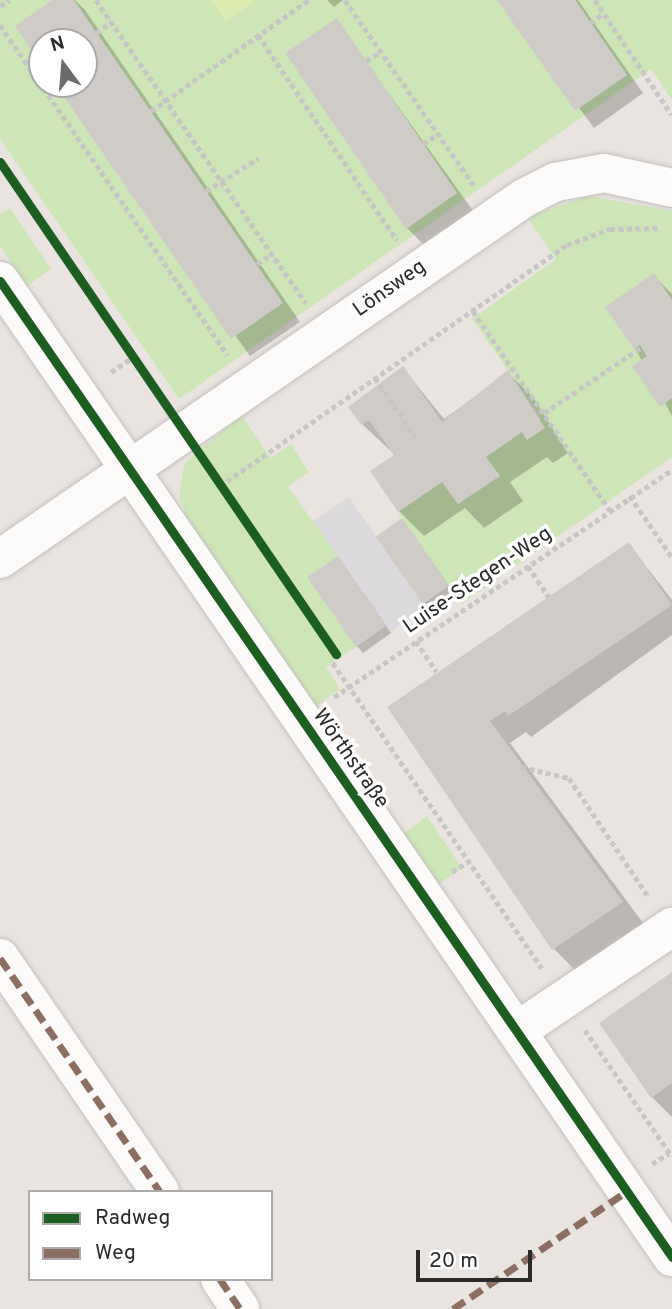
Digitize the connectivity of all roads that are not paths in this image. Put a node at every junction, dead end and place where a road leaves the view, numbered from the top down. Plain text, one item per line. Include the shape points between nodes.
1 (672, 188) edge
2 (0, 281) edge
3 (130, 469) junction
4 (0, 559) edge
5 (671, 928) edge
6 (0, 958) edge
7 (517, 1031) junction
8 (159, 1190) edge
9 (672, 1256) edge
10 (221, 1281) edge
11 (240, 1309) edge

1 - 3 street, Lönsweg via 631,176 574,176 495,216
2 - 3 street, Wörthstraße
3 - 4 street, Lönsweg
3 - 7 street, Wörthstraße
5 - 7 street
6 - 8 street
7 - 9 street, Wörthstraße
10 - 11 street

